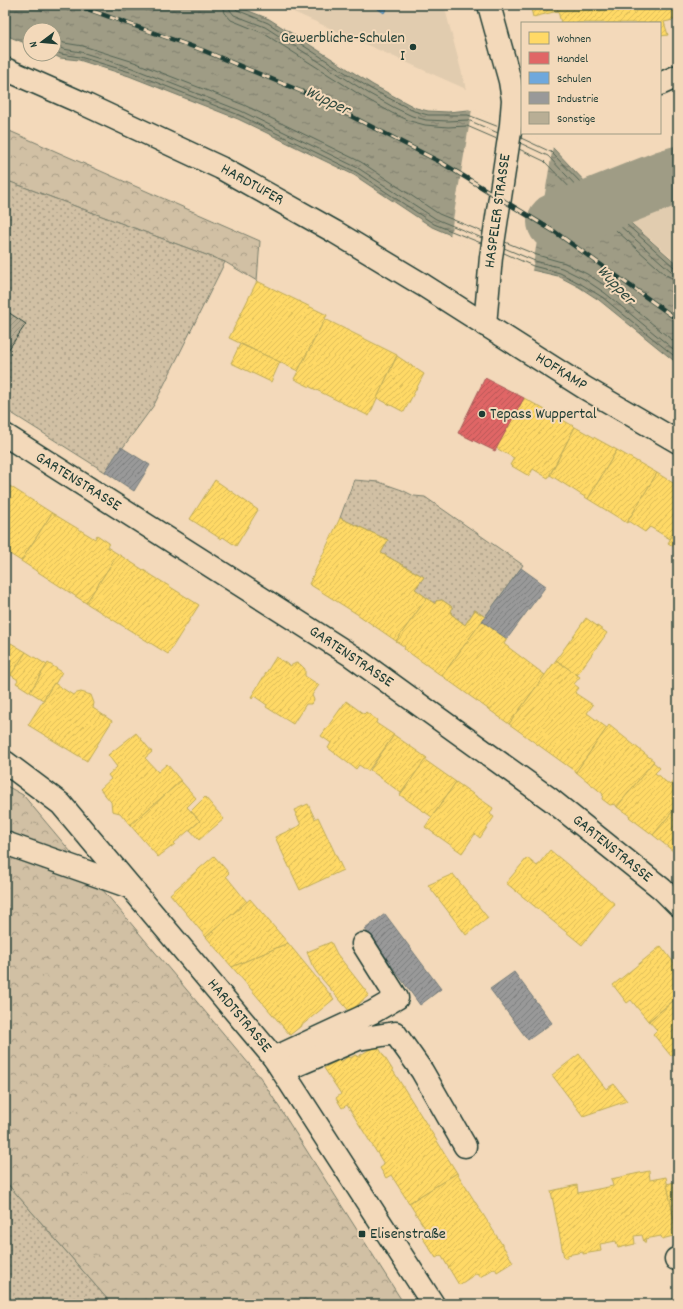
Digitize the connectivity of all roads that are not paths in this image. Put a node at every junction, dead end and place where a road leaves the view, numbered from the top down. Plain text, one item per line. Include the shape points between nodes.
1 (489, 5) edge
2 (5, 69) edge
3 (678, 76) edge
4 (661, 84) edge
5 (518, 99) edge
6 (485, 325) junction
7 (5, 435) edge
8 (678, 442) edge
9 (5, 762) edge
10 (5, 843) edge
11 (130, 887) junction
12 (678, 905) edge
13 (363, 944) dead end
14 (278, 1064) junction
15 (465, 1146) dead end
16 (433, 1304) edge

1 - 5 street, HASPELER STRASSE via 510,81
2 - 6 street, HARDTUFER via 221,168 336,232
3 - 4 street
5 - 6 street, HASPELER STRASSE via 511,125 490,257
6 - 8 street, HOFKAMP via 590,391
7 - 12 street, GARTENSTRASSE via 352,656 550,799 662,889
9 - 11 street, HARDTSTRASSE via 61,804
10 - 11 street
11 - 14 street, HARDTSTRASSE
13 - 14 street via 397,998
14 - 15 street via 358,1038 395,1033 422,1071
14 - 16 street, HARDTSTRASSE

